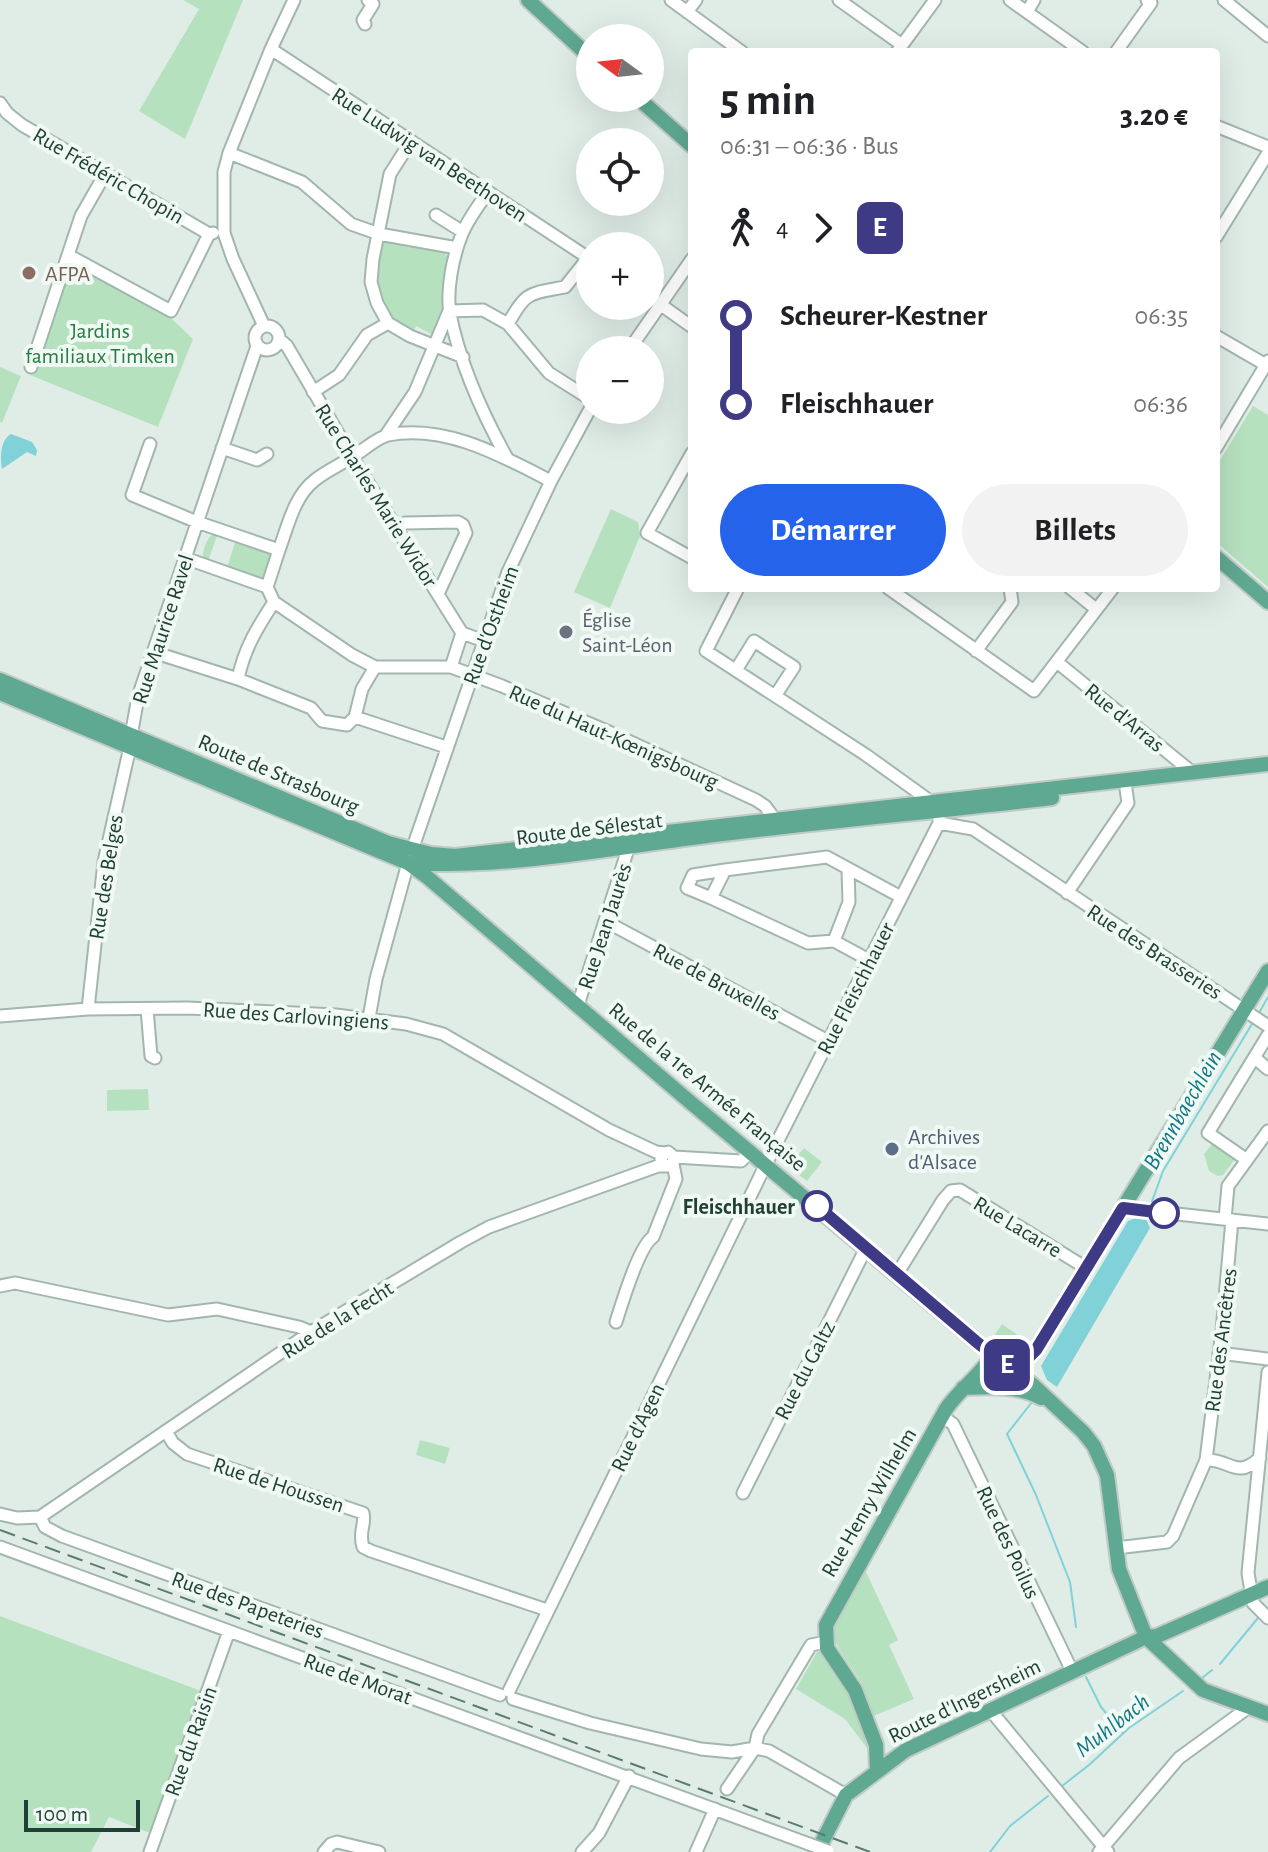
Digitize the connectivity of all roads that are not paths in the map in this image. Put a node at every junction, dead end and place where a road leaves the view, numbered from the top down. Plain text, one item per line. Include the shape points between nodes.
1 (294, 0) edge
2 (368, 0) edge
3 (528, 0) edge
4 (671, 0) edge
5 (696, 0) edge
6 (839, 0) edge
7 (935, 0) edge
8 (1010, 0) edge
9 (1034, 0) edge
10 (1147, 0) edge
11 (1224, 0) edge
12 (687, 12) junction
13 (1027, 12) junction
14 (365, 24) dead end
15 (1268, 36) edge
16 (576, 44) edge
17 (736, 48) edge
18 (899, 48) edge
19 (1077, 48) edge
20 (1119, 48) edge
21 (271, 49) junction
22 (0, 103) edge
23 (654, 112) edge
24 (1220, 128) edge
25 (411, 141) junction
26 (688, 142) edge
27 (1268, 150) edge
28 (229, 153) junction
29 (105, 174) junction
30 (488, 192) junction
31 (436, 215) dead end
32 (1220, 230) edge
33 (463, 232) junction
34 (224, 233) junction
35 (209, 234) junction
36 (379, 234) junction
37 (457, 248) junction
38 (576, 250) edge
39 (68, 255) junction
40 (688, 263) edge
41 (576, 274) edge
42 (664, 290) edge
43 (664, 307) edge
44 (449, 311) junction
45 (388, 323) junction
46 (508, 324) junction
47 (688, 324) edge
48 (264, 326) junction
49 (1220, 338) edge
50 (279, 339) junction
51 (257, 346) junction
52 (433, 347) junction
53 (463, 357) junction
54 (1267, 363) edge
55 (31, 367) dead end
56 (576, 390) edge
57 (313, 392) junction
58 (582, 424) edge
59 (386, 435) junction
60 (1220, 441) edge
61 (150, 444) dead end
62 (222, 448) junction
63 (267, 454) dead end
64 (352, 457) junction
65 (507, 458) junction
66 (688, 460) edge
67 (551, 481) junction
68 (197, 522) junction
69 (396, 527) junction
70 (279, 550) junction
71 (688, 556) edge
72 (185, 558) junction
73 (1220, 560) edge
74 (267, 587) junction
75 (736, 592) edge
76 (894, 592) edge
77 (1011, 592) edge
78 (1075, 592) edge
79 (1110, 592) edge
80 (438, 594) junction
81 (274, 602) junction
82 (1268, 602) edge
83 (1096, 609) junction
84 (462, 633) junction
85 (484, 641) junction
86 (976, 651) junction
87 (153, 652) junction
88 (1057, 662) junction
89 (375, 667) junction
90 (451, 667) junction
91 (736, 670) junction
92 (472, 675) junction
93 (238, 679) junction
94 (0, 680) edge
95 (0, 693) edge
96 (775, 696) junction
97 (355, 717) junction
98 (130, 742) junction
99 (446, 747) junction
100 (1268, 764) edge
101 (1268, 773) edge
102 (1195, 777) junction
103 (1126, 789) junction
104 (936, 812) junction
105 (769, 822) junction
106 (629, 846) junction
107 (410, 856) junction
108 (446, 865) junction
109 (848, 869) junction
110 (725, 870) junction
111 (436, 884) junction
112 (1067, 893) junction
113 (901, 897) junction
114 (711, 898) junction
115 (605, 921) junction
116 (834, 941) junction
117 (869, 960) junction
118 (1268, 971) edge
119 (578, 1005) junction
120 (88, 1009) junction
121 (147, 1009) junction
122 (1243, 1010) junction
123 (0, 1016) edge
124 (369, 1018) junction
125 (1268, 1026) edge
126 (1268, 1035) edge
127 (828, 1041) junction
128 (155, 1058) dead end
129 (1255, 1058) junction
130 (1268, 1069) edge
131 (1268, 1131) edge
132 (750, 1152) junction
133 (667, 1160) junction
134 (1247, 1160) junction
135 (766, 1164) junction
136 (1129, 1209) junction
137 (1228, 1220) junction
138 (1268, 1224) edge
139 (866, 1248) junction
140 (1086, 1268) junction
141 (897, 1274) junction
142 (0, 1286) edge
143 (616, 1322) dead end
144 (311, 1332) junction
145 (979, 1344) junction
146 (1036, 1350) junction
147 (1219, 1353) junction
148 (990, 1359) junction
149 (1268, 1359) edge
150 (1015, 1371) junction
151 (1268, 1372) edge
152 (1033, 1385) junction
153 (963, 1388) junction
154 (1051, 1405) junction
155 (942, 1416) junction
156 (167, 1433) junction
157 (1260, 1458) junction
158 (1206, 1460) junction
159 (743, 1493) dead end
160 (0, 1514) edge
161 (40, 1517) junction
162 (0, 1547) edge
163 (1116, 1548) junction
164 (1268, 1587) edge
165 (1251, 1593) junction
166 (547, 1610) junction
167 (1268, 1618) edge
168 (1167, 1630) junction
169 (229, 1631) junction
170 (1146, 1637) junction
171 (826, 1642) junction
172 (1167, 1658) junction
173 (1072, 1671) junction
174 (507, 1695) junction
175 (1249, 1707) junction
176 (991, 1711) junction
177 (1268, 1714) edge
178 (876, 1745) junction
179 (755, 1748) junction
180 (896, 1757) junction
181 (877, 1770) junction
182 (629, 1776) junction
183 (727, 1789) dead end
184 (846, 1795) junction
185 (715, 1809) junction
186 (327, 1848) edge
187 (821, 1850) edge
188 (1104, 1850) edge
189 (150, 1852) edge
190 (379, 1852) edge
191 (582, 1852) edge
192 (696, 1852) edge

1 - 21 street
2 - 14 street via 373,4
3 - 16 main road
4 - 12 street
5 - 12 street
6 - 18 street
7 - 18 street
8 - 13 street
9 - 13 street
10 - 20 street via 1151,3
11 - 15 street
12 - 17 street
13 - 19 street
21 - 25 street, Rue Ludwig van Beethoven
21 - 28 street
22 - 29 street, Rue Frédéric Chopin via 22,125
23 - 26 main road
24 - 27 street
25 - 30 street, Rue Ludwig van Beethoven
25 - 36 street via 390,174
27 - 32 street
28 - 34 street via 223,183
28 - 36 street via 302,182 351,224
29 - 35 street, Rue Frédéric Chopin
29 - 39 street via 81,216
30 - 33 street
30 - 38 street, Rue Ludwig van Beethoven
31 - 33 street
33 - 37 street
34 - 35 street, Rue Frédéric Chopin
34 - 48 street
35 - 39 street via 171,311
36 - 37 street
36 - 45 street via 371,282
37 - 44 street
39 - 55 street
40 - 42 street
41 - 46 street via 565,287 530,294
43 - 47 street
44 - 46 street via 483,310
44 - 52 street
44 - 53 street
45 - 52 street
45 - 57 street via 367,335 339,375
46 - 56 street via 549,373
48 - 50 street via 274,328
48 - 51 street via 255,336
49 - 54 street
50 - 51 street via 268,350
50 - 57 street, Rue Charles Marie Widor
51 - 62 street, Rue Maurice Ravel
52 - 53 street
52 - 59 street via 415,392
53 - 65 street
54 - 60 street
57 - 64 street, Rue Charles Marie Widor
58 - 67 street, Rue d'Ostheim
59 - 64 street
59 - 65 street via 452,438
61 - 68 street via 132,495
62 - 63 street via 257,460
62 - 68 street, Rue Maurice Ravel
64 - 69 street, Rue Charles Marie Widor
64 - 70 street via 305,489
65 - 67 street
66 - 71 street via 647,533
67 - 85 street, Rue d'Ostheim via 508,572
68 - 70 street
68 - 72 street, Rue Maurice Ravel
69 - 80 street, Rue Charles Marie Widor
69 - 80 street via 463,525 466,533
70 - 74 street
72 - 74 street
72 - 87 street, Rue Maurice Ravel
73 - 82 main road
74 - 81 street
75 - 91 street via 706,651
76 - 86 street
77 - 86 street via 1012,602
78 - 83 street
79 - 83 street
80 - 84 street, Rue Charles Marie Widor
81 - 89 street
81 - 93 street via 248,644
83 - 88 street
84 - 85 street
84 - 90 street, Rue d'Ostheim
85 - 92 street, Rue d'Ostheim
86 - 88 street via 1034,691
87 - 93 street
87 - 98 street, Rue Maurice Ravel
88 - 102 street, Rue d'Arras
89 - 90 street
89 - 97 street
90 - 92 street, Rue du Haut-Kœnigsbourg
91 - 96 street
91 - 96 street via 754,641 794,667
92 - 99 street, Rue d'Ostheim
92 - 105 street, Rue du Haut-Kœnigsbourg via 756,800 765,806
93 - 97 street via 311,708 322,721 347,725
94 - 98 main road, Route de Strasbourg
95 - 98 main road, Route de Strasbourg
96 - 104 street via 866,755
97 - 99 street
98 - 107 main road, Route de Strasbourg
98 - 120 street, Rue des Belges via 104,862
99 - 107 street, Rue d'Ostheim
100 - 102 main road, Route de Sélestat
101 - 102 main road, Route de Sélestat
102 - 103 main road, Route de Sélestat
102 - 104 main road, Route de Sélestat
103 - 104 main road, Route de Sélestat
103 - 112 street, Rue des Brasseries via 1128,803
104 - 105 main road, Route de Sélestat
104 - 112 street, Rue des Brasseries via 973,829
104 - 113 street, Rue Fleischhauer
105 - 106 main road, Route de Sélestat
105 - 107 main road, Route de Sélestat via 455,856
106 - 108 main road, Route de Sélestat
106 - 115 street, Rue Jean Jaurès
107 - 108 main road, Route de Sélestat
107 - 111 main road, Rue de la 1re Armée Française
107 - 124 street, Rue d'Ostheim
108 - 111 main road
109 - 110 street via 827,857
109 - 113 street
109 - 116 street via 849,902
110 - 114 street
110 - 114 street via 693,875 687,888
111 - 119 main road, Rue de la 1re Armée Française
112 - 122 street, Rue des Brasseries
113 - 117 street, Rue Fleischhauer
114 - 116 street via 808,943
115 - 119 street, Rue Jean Jaurès
115 - 127 street, Rue de Bruxelles
116 - 117 street
117 - 127 street, Rue Fleischhauer
118 - 122 main road
119 - 132 main road, Rue de la 1re Armée Française
120 - 121 street, Rue des Carlovingiens
120 - 123 street, Rue des Carlovingiens
121 - 124 street, Rue des Carlovingiens
121 - 128 street
122 - 125 street, Rue des Brasseries
122 - 136 main road
124 - 133 street, Rue des Carlovingiens via 443,1034
126 - 129 street
127 - 135 street, Rue Fleischhauer
129 - 130 street
129 - 134 street via 1208,1133
131 - 134 street, Rue des Ancêtres
132 - 133 street, Rue de la Fecht via 741,1161
132 - 135 main road, Rue de la 1re Armée Française
133 - 143 street via 676,1179
133 - 144 street, Rue de la Fecht via 489,1227
134 - 137 street, Rue des Ancêtres via 1228,1186
135 - 139 main road, Rue de la 1re Armée Française
135 - 166 street, Rue d'Agen
136 - 137 street
136 - 140 main road
137 - 138 street
137 - 147 street, Rue des Ancêtres
139 - 141 main road, Rue de la 1re Armée Française
139 - 159 street, Rue du Galtz
140 - 141 street, Rue Lacarre via 960,1190 943,1200
140 - 146 main road
141 - 145 main road, Rue de la 1re Armée Française
142 - 144 street via 15,1283 168,1315 217,1309
144 - 156 street, Rue de la Fecht
145 - 148 main road
145 - 150 main road
146 - 150 main road
146 - 152 main road
147 - 149 street
147 - 158 street, Rue des Ancêtres
148 - 150 main road via 1002,1372
148 - 153 main road, Rue Henry Wilhelm
150 - 152 main road
151 - 157 street
152 - 154 main road
153 - 154 main road via 1025,1391
153 - 155 main road, Rue Henry Wilhelm
154 - 163 main road via 1094,1446 1107,1475
155 - 171 main road, Rue Henry Wilhelm via 833,1608
155 - 173 street, Rue des Poilus via 953,1424
156 - 161 street, Rue de la Fecht
156 - 166 street, Rue de Houssen via 187,1454 363,1513 359,1534 363,1547 371,1551
157 - 158 street via 1241,1469
157 - 165 street via 1248,1573
158 - 163 street, Rue des Ancêtres via 1167,1542
160 - 161 street
161 - 174 street, Rue des Papeteries via 49,1531 62,1536
162 - 169 street, Rue de Morat
163 - 170 main road
164 - 165 main road, Route d'Ingersheim
165 - 167 street
165 - 168 main road, Route d'Ingersheim
166 - 174 street, Rue d'Agen
168 - 170 main road, Route d'Ingersheim
168 - 172 main road
169 - 182 street, Rue de Morat
169 - 189 street, Rue du Raisin
170 - 172 main road
170 - 173 main road, Route d'Ingersheim
171 - 178 main road via 855,1690
171 - 179 street via 811,1645 758,1734
172 - 175 main road via 1203,1690
173 - 176 main road, Route d'Ingersheim
174 - 179 street, Rue des Papeteries via 590,1723 701,1749
175 - 177 main road
175 - 188 street via 1179,1758
176 - 180 main road, Route d'Ingersheim
176 - 188 street
178 - 180 main road
178 - 181 main road
179 - 183 street
179 - 184 street, Rue des Papeteries via 778,1755
180 - 181 main road, Route d'Ingersheim
181 - 184 main road, Route d'Ingersheim
182 - 185 street, Rue de Morat
182 - 191 street via 599,1833
184 - 187 main road, Route d'Ingersheim
185 - 187 street, Rue de Morat
185 - 192 street
186 - 190 street via 337,1842

